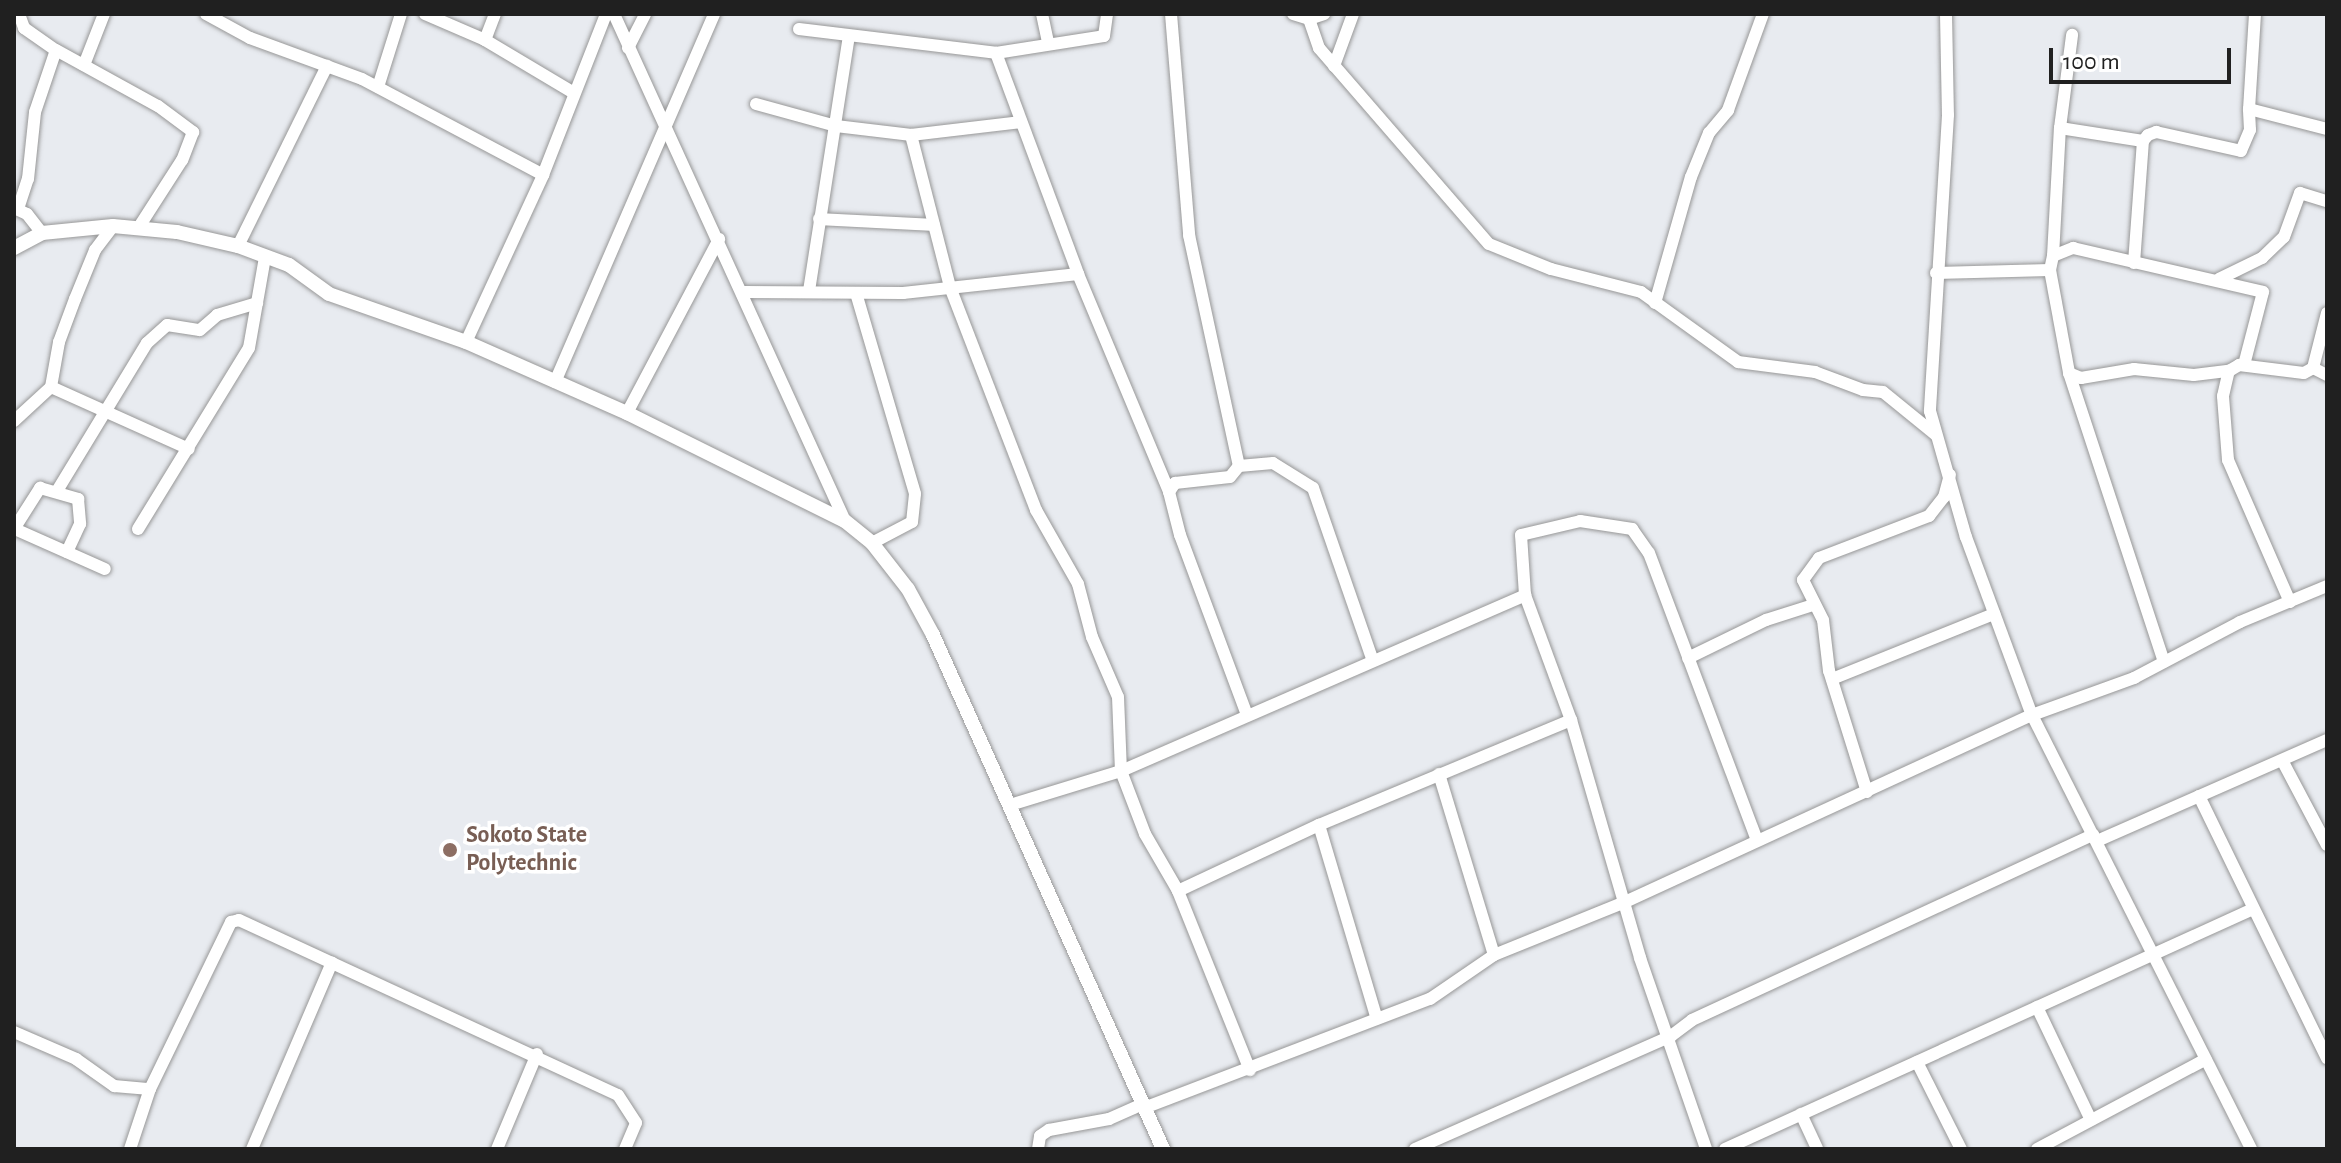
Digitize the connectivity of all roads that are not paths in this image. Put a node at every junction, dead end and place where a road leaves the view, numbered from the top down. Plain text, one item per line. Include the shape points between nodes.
1 (19, 14) edge
2 (104, 14) edge
3 (401, 14) edge
4 (425, 14) edge
5 (495, 14) edge
6 (606, 14) edge
7 (614, 14) edge
8 (645, 14) edge
9 (714, 14) edge
10 (1042, 14) edge
11 (1107, 14) edge
12 (1171, 14) edge
13 (1293, 14) edge
14 (1324, 14) edge
15 (1353, 14) edge
16 (1763, 14) edge
17 (1946, 14) edge
18 (2255, 14) edge
19 (214, 16) edge
20 (1309, 19) junction
21 (799, 29) dead end
22 (2072, 35) dead end
23 (849, 37) junction
24 (485, 40) junction
25 (1048, 43) junction
26 (628, 48) junction
27 (56, 50) junction
28 (996, 53) junction
29 (84, 65) junction
30 (327, 66) junction
31 (1334, 66) junction
32 (378, 87) junction
33 (574, 93) junction
34 (756, 104) dead end
35 (2249, 109) junction
36 (1021, 122) junction
37 (664, 123) junction
38 (836, 126) junction
39 (2060, 128) junction
40 (2327, 129) edge
41 (911, 135) junction
42 (2143, 141) junction
43 (543, 175) junction
44 (2327, 201) edge
45 (16, 208) edge
46 (819, 219) junction
47 (934, 225) junction
48 (113, 226) junction
49 (139, 227) junction
50 (42, 233) junction
51 (719, 239) junction
52 (238, 246) junction
53 (14, 248) edge
54 (2053, 256) junction
55 (265, 257) junction
56 (2134, 263) junction
57 (2050, 270) junction
58 (1936, 273) junction
59 (1078, 274) junction
60 (2218, 279) junction
61 (950, 287) junction
62 (809, 291) junction
63 (744, 292) junction
64 (856, 293) junction
65 (257, 303) junction
66 (1655, 303) junction
67 (2327, 313) edge
68 (466, 342) junction
69 (2244, 365) junction
70 (2313, 368) junction
71 (2229, 371) junction
72 (2069, 373) junction
73 (2327, 375) edge
74 (555, 382) junction
75 (51, 387) junction
76 (104, 409) junction
77 (627, 413) junction
78 (14, 421) edge
79 (1938, 436) junction
80 (189, 449) junction
81 (1239, 466) junction
82 (1951, 472) junction
83 (57, 491) junction
84 (1169, 492) junction
85 (845, 521) junction
86 (138, 529) dead end
87 (15, 530) edge
88 (872, 543) junction
89 (67, 552) junction
90 (105, 569) dead end
91 (2327, 586) edge
92 (1525, 595) junction
93 (2290, 602) junction
94 (1813, 605) junction
95 (1994, 614) junction
96 (1372, 658) junction
97 (1688, 658) junction
98 (2164, 662) junction
99 (1832, 679) junction
100 (1247, 715) junction
101 (2032, 715) junction
102 (1571, 720) junction
103 (2327, 740) edge
104 (2283, 762) junction
105 (1121, 771) junction
106 (1439, 774) junction
107 (1867, 792) junction
108 (2199, 796) junction
109 (1010, 805) junction
110 (1319, 825) junction
111 (1756, 838) junction
112 (2095, 838) junction
113 (2327, 845) edge
114 (1178, 891) junction
115 (1625, 902) junction
116 (2253, 909) junction
117 (1494, 955) junction
118 (2153, 955) junction
119 (332, 962) junction
120 (2037, 1007) junction
121 (1377, 1019) junction
122 (14, 1032) edge
123 (1671, 1036) junction
124 (537, 1054) junction
125 (2327, 1058) edge
126 (2206, 1059) junction
127 (1917, 1062) junction
128 (1250, 1070) junction
129 (150, 1089) junction
130 (1143, 1106) junction
131 (1801, 1114) junction
132 (2091, 1120) junction
133 (130, 1149) edge
134 (252, 1149) edge
135 (497, 1149) edge
136 (625, 1149) edge
137 (1038, 1149) edge
138 (1163, 1149) edge
139 (1415, 1149) edge
140 (1706, 1149) edge
141 (1725, 1149) edge
142 (1817, 1149) edge
143 (1961, 1149) edge
144 (2037, 1149) edge
145 (2251, 1149) edge

1 - 27 street via 24,28
2 - 29 street
3 - 32 street
4 - 24 street
5 - 24 street
6 - 33 street
7 - 26 street
8 - 26 street
9 - 37 street
10 - 25 street
11 - 25 street via 1104,36
12 - 81 street via 1189,235
13 - 20 street
14 - 20 street
15 - 31 street
16 - 66 street via 1728,110 1709,133 1691,177
17 - 58 street via 1948,115
18 - 35 street
19 - 30 street via 250,38
20 - 31 street via 1319,48
21 - 23 street
22 - 39 street
23 - 28 street
23 - 38 street
24 - 33 street
25 - 28 street
26 - 37 street
27 - 29 street
27 - 45 street via 37,102 28,179
28 - 36 street
29 - 49 street via 193,132 182,160
30 - 32 street
30 - 52 street
31 - 66 street via 1489,244 1551,269 1641,292
32 - 43 street
33 - 43 street
34 - 38 street
35 - 40 street
35 - 42 street via 2250,130 2241,151 2156,132
36 - 41 street
36 - 59 street
37 - 51 street
37 - 74 street
38 - 41 street
38 - 46 street
39 - 42 street
39 - 54 street
41 - 47 street
42 - 56 street
43 - 68 street
44 - 60 street via 2300,193 2284,237 2262,258
45 - 50 street
46 - 47 street
46 - 62 street
47 - 61 street
48 - 49 street
48 - 50 street
48 - 75 street via 95,250 75,299 59,342
49 - 52 street
50 - 53 street
51 - 63 street
51 - 77 street
52 - 55 street
54 - 56 street via 2073,248
54 - 57 street
55 - 65 street
55 - 68 street via 289,265 329,294
56 - 60 street
57 - 58 street
57 - 72 street
58 - 79 street via 1930,411
59 - 61 street
59 - 84 street
60 - 69 street via 2263,292
61 - 64 street
61 - 105 street via 1036,510 1078,584 1092,637 1118,697
62 - 63 street
62 - 64 street
63 - 85 street
64 - 88 street via 915,494 912,522
65 - 76 street via 217,315 200,330 167,325 135,359
65 - 80 street via 249,348
66 - 79 street via 1738,362 1815,372 1883,392
67 - 70 street
68 - 74 street
69 - 70 street via 2304,373
69 - 71 street
70 - 73 street
71 - 72 street via 2194,375 2134,369 2081,378
71 - 93 street via 2222,419 2228,460
72 - 98 street
74 - 77 street
75 - 76 street
75 - 78 street
76 - 80 street
76 - 83 street
77 - 85 street
79 - 82 street
80 - 86 street
81 - 84 street via 1230,477 1185,479
81 - 96 street via 1273,463 1313,488
82 - 94 street via 1944,497 1929,516 1812,562 1803,580
82 - 95 street via 1966,537
83 - 87 street via 40,488
83 - 89 street via 78,499 82,507
84 - 100 street
85 - 88 street
87 - 89 street
88 - 109 street via 908,589 933,635
89 - 90 street
91 - 93 street
92 - 96 street
92 - 97 street via 1521,535 1580,521 1632,529 1666,590
92 - 102 street
93 - 98 street
94 - 97 street via 1776,616
94 - 99 street via 1823,620
95 - 99 street
95 - 101 street
96 - 100 street
97 - 111 street
98 - 101 street
99 - 107 street
100 - 105 street
101 - 107 street
101 - 112 street
102 - 106 street
102 - 115 street
103 - 104 street
104 - 108 street
104 - 113 street
105 - 109 street
105 - 114 street via 1145,834
106 - 110 street
106 - 117 street
107 - 111 street
108 - 112 street
108 - 116 street
109 - 130 street
110 - 114 street
110 - 121 street
111 - 115 street
112 - 118 street
112 - 123 street via 1692,1020
114 - 128 street
115 - 117 street
115 - 123 street
116 - 118 street
116 - 125 street
117 - 121 street via 1430,999
118 - 120 street
118 - 126 street
119 - 124 street
119 - 129 street via 239,920 231,922
119 - 134 street
120 - 127 street
120 - 132 street
121 - 128 street
122 - 129 street via 76,1059 114,1086
123 - 139 street
123 - 140 street
124 - 135 street
124 - 136 street via 618,1095 636,1123
126 - 132 street
126 - 145 street
127 - 131 street
127 - 143 street
128 - 130 street
129 - 133 street
130 - 137 street via 1109,1119 1049,1130 1040,1136
130 - 138 street
131 - 141 street
131 - 142 street
132 - 144 street

